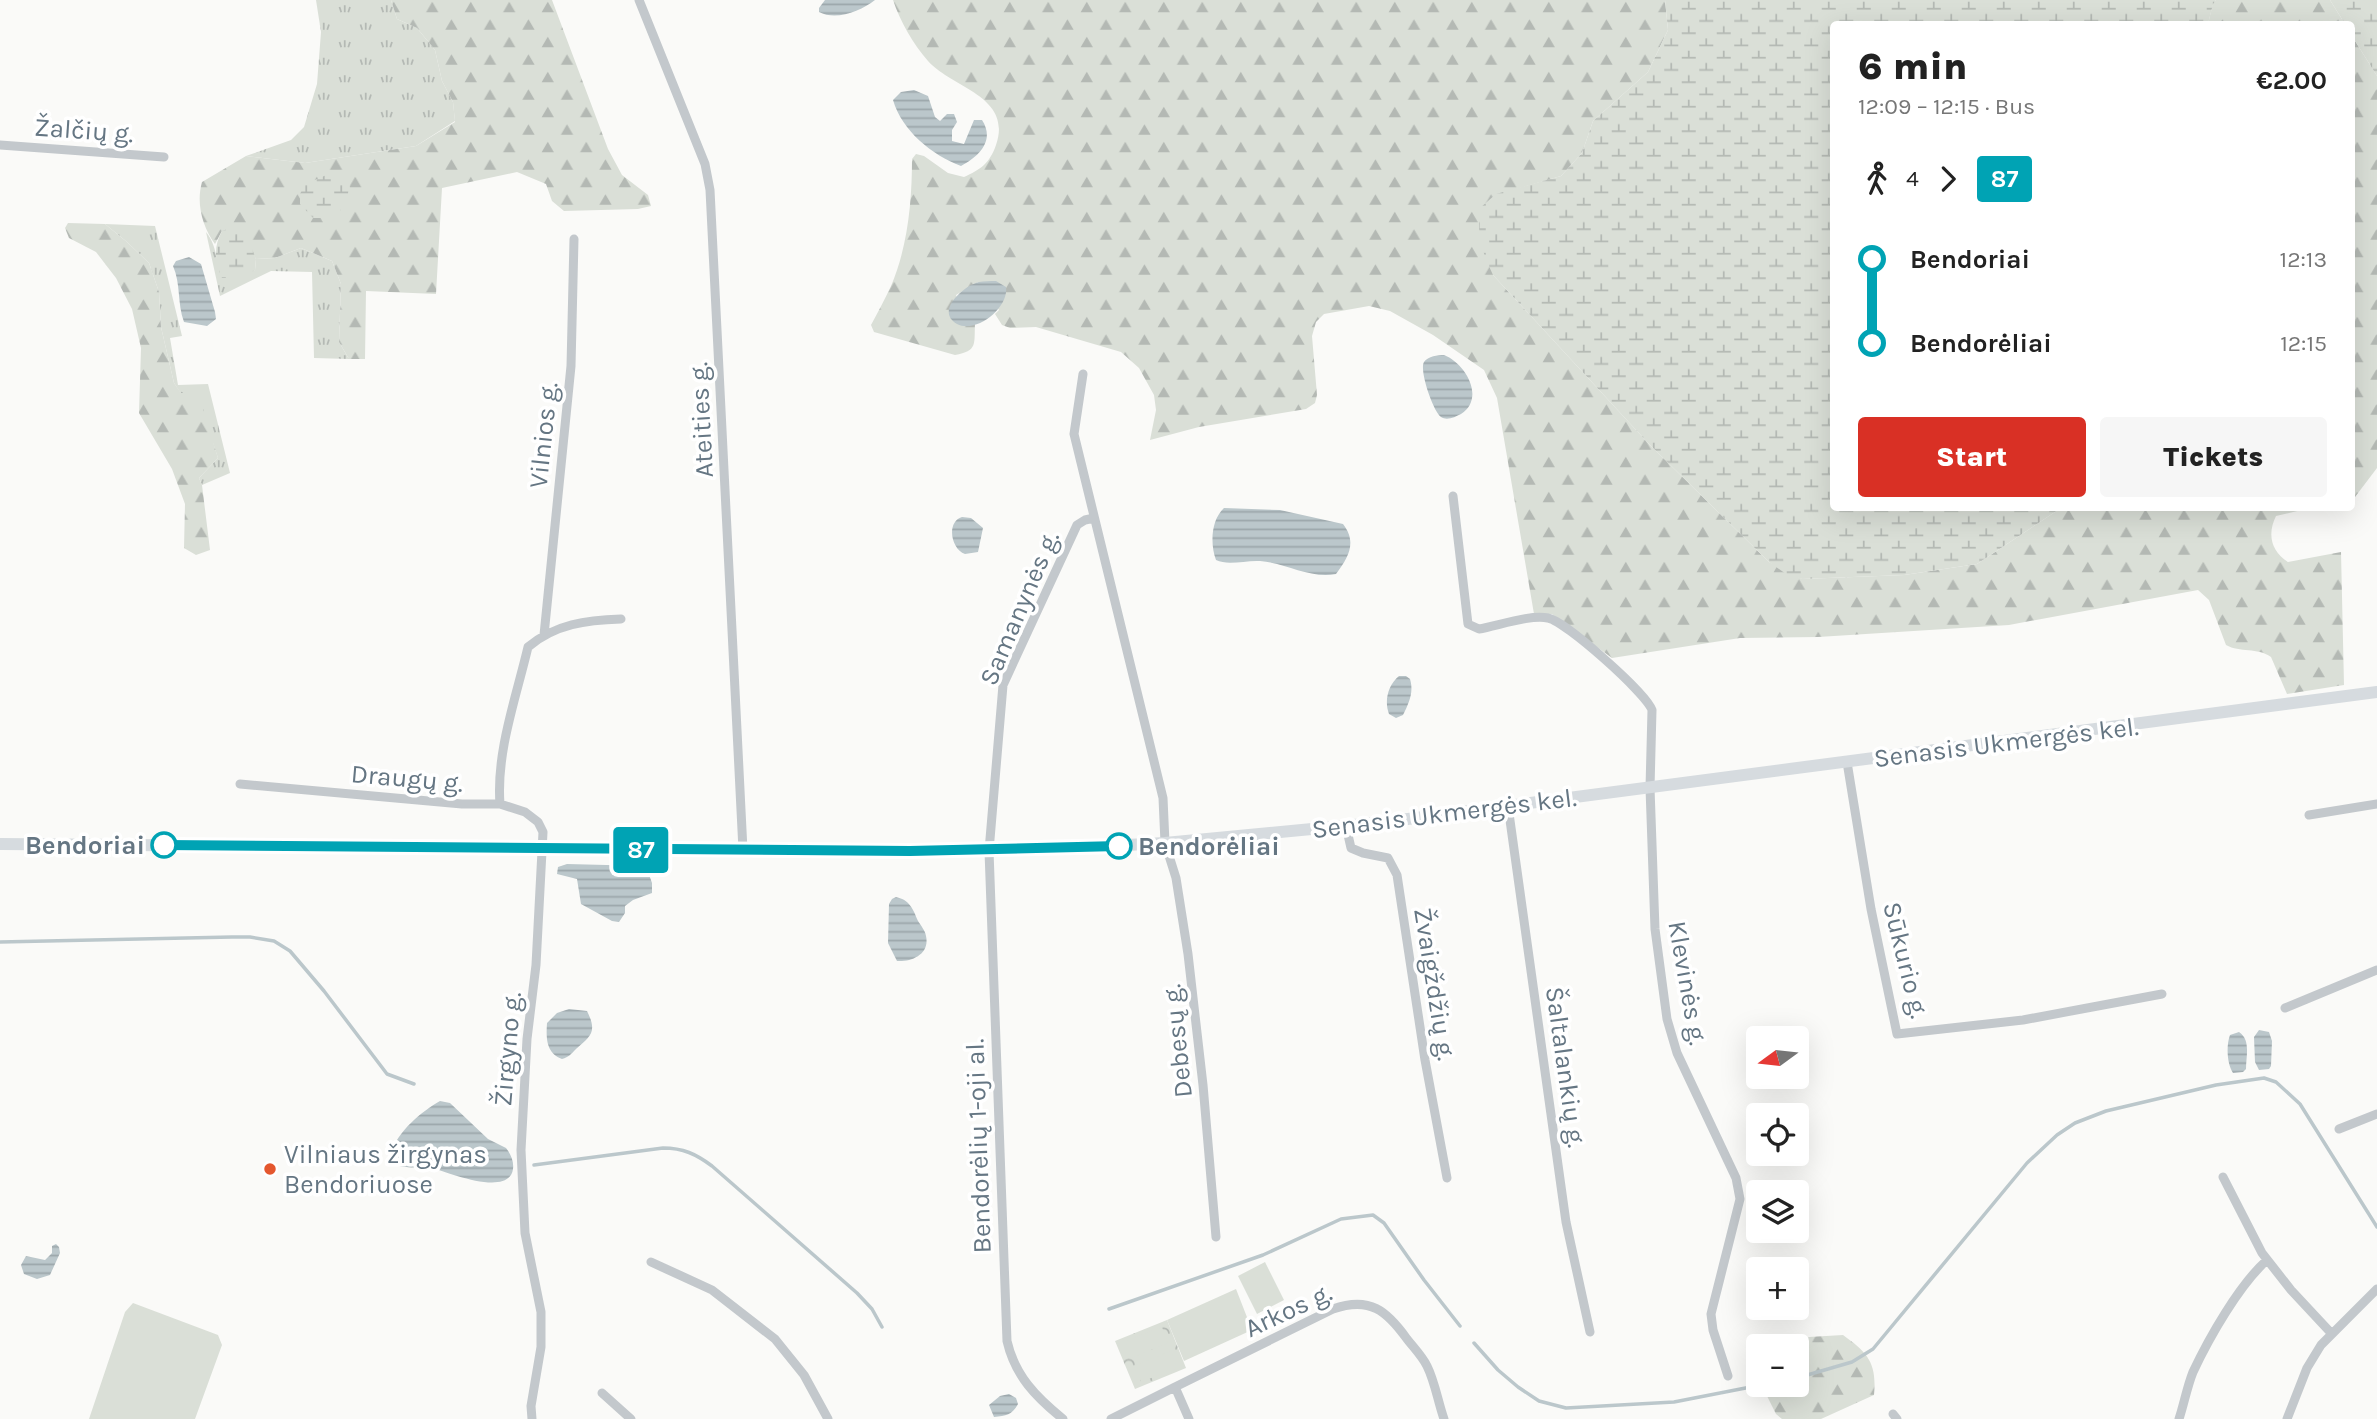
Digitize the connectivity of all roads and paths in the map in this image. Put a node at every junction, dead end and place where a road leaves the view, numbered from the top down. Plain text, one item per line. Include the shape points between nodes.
1 (639, 0) edge
2 (0, 145) edge
3 (164, 157) dead end
4 (574, 239) dead end
5 (1083, 374) dead end
6 (1453, 496) dead end
7 (1094, 518) junction
8 (621, 620) dead end
9 (544, 635) junction
10 (2377, 692) edge
11 (1847, 762) junction
12 (240, 784) dead end
13 (1650, 788) junction
14 (500, 804) junction
15 (2377, 804) edge
16 (1508, 806) junction
17 (2309, 815) dead end
18 (1346, 826) junction
19 (1166, 843) junction
20 (0, 844) edge
21 (542, 849) junction
22 (743, 850) junction
23 (989, 850) junction
24 (2377, 970) edge
25 (2162, 994) dead end
26 (2285, 1008) dead end
27 (2377, 1114) edge
28 (2339, 1129) dead end
29 (2223, 1177) dead end
30 (1447, 1178) dead end
31 (1216, 1237) dead end
32 (2267, 1260) junction
33 (652, 1262) dead end
34 (2377, 1289) edge
35 (1590, 1332) dead end
36 (2332, 1334) junction
37 (1728, 1376) dead end
38 (1175, 1387) junction
39 (602, 1393) dead end
40 (533, 1419) edge
41 (631, 1419) edge
42 (828, 1419) edge
43 (1063, 1419) edge
44 (1111, 1419) edge
45 (1189, 1419) edge
46 (1444, 1419) edge
47 (2179, 1419) edge
48 (2287, 1419) edge

1 - 22 street, Ateities g. via 705,164 710,190
2 - 3 street, Žalčių g.
4 - 9 street, Vilnios g. via 572,366
5 - 7 street, Samanynės g. via 1074,434
6 - 13 street, Klevinės g. via 1468,624 1479,629 1548,618 1619,672 1652,710
7 - 19 street, Samanynės g. via 1163,798
7 - 23 street, Samanynės g. via 1077,525 1003,685
8 - 9 street via 564,626
9 - 14 street via 528,647 501,760
10 - 11 main road, Senasis Ukmergės kel.
11 - 13 main road, Senasis Ukmergės kel.
11 - 25 street, Sūkurio g. via 1897,1034 2023,1020
12 - 14 street, Draugų g.
13 - 16 main road, Senasis Ukmergės kel.
13 - 37 street, Klevinės g. via 1655,929 1667,1019 1677,1053 1739,1189 1711,1314
14 - 21 street, Draugų g. via 526,812 538,822
15 - 17 street
16 - 18 main road, Senasis Ukmergės kel.
16 - 35 street, Šaltalankių g. via 1566,1222
18 - 19 main road, Senasis Ukmergės kel.
18 - 30 street, Žvaigždžių g. via 1351,848 1388,858 1397,874
19 - 23 main road, Senasis Ukmergės kel.
19 - 31 street, Debesų g. via 1188,954
20 - 21 main road, Senasis Ukmergės kel.
21 - 22 main road, Senasis Ukmergės kel.
21 - 40 street, Žirgyno g. via 521,1150 524,1233 541,1312
22 - 23 main road, Senasis Ukmergės kel.
23 - 43 street, Bendorėlių 1-oji al. via 1007,1341 1026,1385
24 - 26 street
27 - 28 street
29 - 32 street
32 - 36 street
32 - 47 street via 2217,1328 2192,1374
33 - 42 street via 712,1290 775,1339 804,1375
34 - 36 street
36 - 48 street via 2307,1368
38 - 44 street, Arkos g.
38 - 45 street
38 - 46 street, Arkos g. via 1333,1309 1362,1304 1395,1322 1427,1365
39 - 41 street

